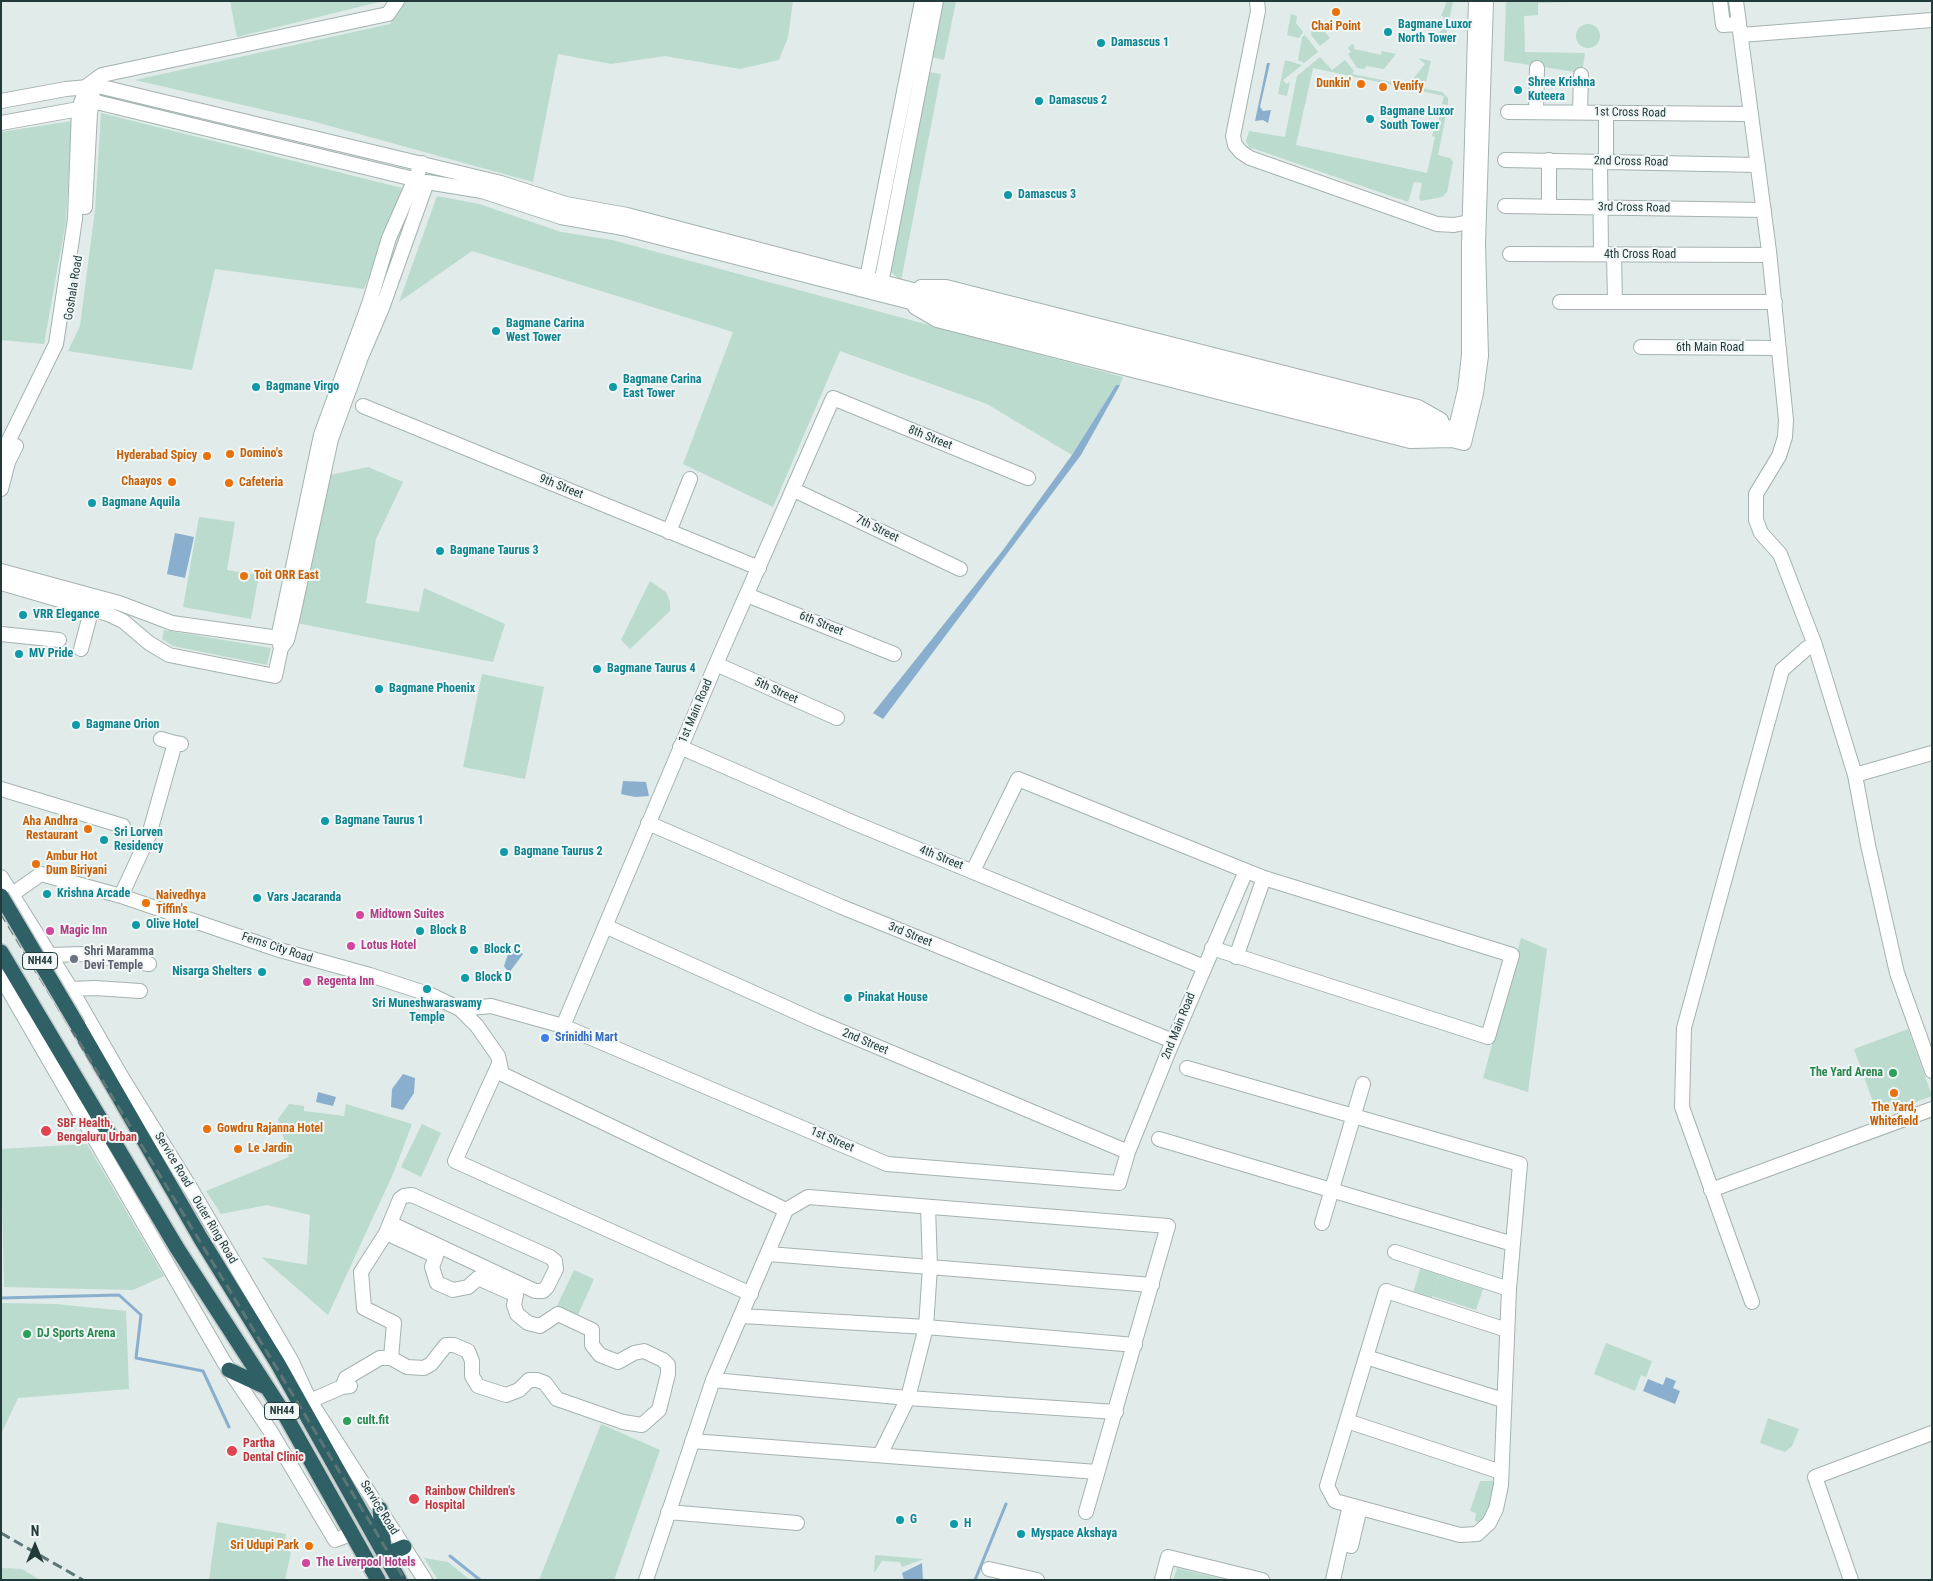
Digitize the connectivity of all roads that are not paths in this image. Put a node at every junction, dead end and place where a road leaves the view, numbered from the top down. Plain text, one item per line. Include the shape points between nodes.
1 (397, 1) edge
2 (922, 1) edge
3 (936, 1) edge
4 (1257, 1) edge
5 (1476, 1) edge
6 (1486, 1) edge
7 (1720, 1) edge
8 (1736, 1) edge
9 (1932, 20) edge
10 (1740, 30) junction
11 (1537, 68) dead end
12 (1581, 75) dead end
13 (96, 82) junction
14 (1, 101) edge
15 (92, 101) junction
16 (78, 110) junction
17 (1508, 112) dead end
18 (1536, 112) junction
19 (1580, 112) junction
20 (1606, 113) junction
21 (1751, 114) junction
22 (1, 122) edge
23 (1505, 160) dead end
24 (1549, 160) junction
25 (1603, 161) junction
26 (428, 165) junction
27 (1758, 165) junction
28 (420, 181) junction
29 (1505, 206) dead end
30 (1549, 207) junction
31 (1600, 208) junction
32 (1764, 210) junction
33 (1470, 222) junction
34 (1510, 254) dead end
35 (1608, 254) junction
36 (1769, 255) junction
37 (865, 284) junction
38 (880, 288) junction
39 (901, 293) junction
40 (1560, 302) dead end
41 (1615, 302) junction
42 (1775, 302) junction
43 (60, 345) junction
44 (1640, 348) dead end
45 (1779, 348) junction
46 (51, 362) junction
47 (833, 398) joint
48 (363, 406) dead end
49 (1458, 433) junction
50 (1, 456) edge
51 (690, 478) dead end
52 (1028, 478) dead end
53 (1, 489) edge
54 (794, 490) junction
55 (669, 532) junction
56 (759, 568) junction
57 (960, 569) dead end
58 (1, 571) edge
59 (1, 583) edge
60 (747, 595) junction
61 (86, 608) junction
62 (1, 634) edge
63 (59, 640) dead end
64 (282, 642) junction
65 (1815, 645) junction
66 (81, 649) dead end
67 (894, 654) dead end
68 (716, 664) junction
69 (837, 718) dead end
70 (172, 742) dead end
71 (680, 747) junction
72 (1932, 753) edge
73 (1855, 775) junction
74 (1, 789) edge
75 (648, 823) junction
76 (122, 826) dead end
77 (973, 871) junction
78 (1246, 871) junction
79 (1, 877) edge
80 (1264, 878) junction
81 (121, 896) junction
82 (5, 897) edge
83 (605, 926) junction
84 (1212, 948) junction
85 (1, 952) edge
86 (50, 955) junction
87 (1236, 957) junction
88 (149, 964) dead end
89 (1204, 967) junction
90 (1, 977) edge
91 (72, 989) junction
92 (140, 991) dead end
93 (460, 1009) junction
94 (563, 1026) junction
95 (1173, 1041) junction
96 (499, 1064) junction
97 (1187, 1068) dead end
98 (1932, 1071) edge
99 (1363, 1084) dead end
100 (1932, 1109) edge
101 (1354, 1117) junction
102 (1159, 1139) dead end
103 (1128, 1152) junction
104 (1119, 1183) joint
105 (1332, 1190) junction
106 (1711, 1190) junction
107 (928, 1207) junction
108 (786, 1210) junction
109 (1322, 1223) dead end
110 (388, 1228) junction
111 (1513, 1244) junction
112 (1396, 1252) dead end
113 (769, 1254) junction
114 (930, 1267) junction
115 (500, 1281) junction
116 (1152, 1285) junction
117 (1509, 1289) junction
118 (751, 1294) junction
119 (1752, 1302) dead end
120 (742, 1316) junction
121 (926, 1327) junction
122 (1507, 1330) junction
123 (1135, 1345) junction
124 (1366, 1357) junction
125 (389, 1358) junction
126 (229, 1370) junction
127 (713, 1380) junction
128 (266, 1387) junction
129 (908, 1398) junction
130 (1503, 1400) junction
131 (310, 1401) junction
132 (1116, 1412) junction
133 (1347, 1421) junction
134 (1932, 1433) edge
135 (692, 1441) junction
136 (880, 1455) junction
137 (1098, 1472) junction
138 (1501, 1472) junction
139 (1355, 1507) junction
140 (380, 1509) junction
141 (668, 1512) junction
142 (1086, 1512) dead end
143 (797, 1523) dead end
144 (351, 1534) junction
145 (1347, 1542) junction
146 (404, 1547) junction
147 (385, 1555) junction
148 (989, 1569) dead end
149 (378, 1580) edge
150 (399, 1580) edge
151 (425, 1580) edge
152 (646, 1580) edge
153 (1037, 1580) edge
154 (1162, 1580) edge
155 (1262, 1580) edge
156 (1333, 1580) edge
157 (1343, 1580) edge
158 (1850, 1580) edge

1 - 13 street via 388,14
2 - 37 street
3 - 38 street
4 - 33 street via 1258,11 1233,136 1241,152 1250,158 1437,224
5 - 33 street
6 - 49 street via 1478,243 1481,356 1476,393
7 - 10 street via 1723,25
8 - 10 street
9 - 10 street
10 - 21 street
11 - 18 street
12 - 19 street
13 - 14 street
13 - 15 street, Goshala Road
13 - 16 street, Goshala Road
13 - 26 street
15 - 16 street
15 - 28 street
15 - 43 street, Goshala Road via 84,220
16 - 22 street
16 - 43 street, Goshala Road via 75,219
17 - 18 street, 1st Cross Road
18 - 19 street, 1st Cross Road
19 - 20 street, 1st Cross Road
20 - 21 street, 1st Cross Road
20 - 25 street
21 - 27 street
23 - 24 street, 2nd Cross Road
24 - 25 street, 2nd Cross Road
24 - 30 street
25 - 27 street, 2nd Cross Road
25 - 31 street
26 - 28 street
26 - 37 street via 501,183 566,204 627,214
27 - 32 street
28 - 37 street via 482,192 561,217 623,228
28 - 64 street via 389,238 369,304 321,435
29 - 30 street, 3rd Cross Road
30 - 31 street, 3rd Cross Road
31 - 32 street, 3rd Cross Road
31 - 35 street
32 - 36 street
33 - 49 street via 1470,355
34 - 35 street, 4th Cross Road
35 - 36 street, 4th Cross Road
35 - 41 street
36 - 42 street
37 - 38 street
38 - 39 street
39 - 49 street
39 - 49 street via 946,287 1418,407
39 - 49 street via 937,320 1410,441
40 - 41 street
41 - 42 street
42 - 45 street
43 - 46 street, Goshala Road
44 - 45 street, 6th Main Road
45 - 65 street via 1785,437 1779,456 1756,494 1755,512 1761,533 1780,554
46 - 50 street, Goshala Road
46 - 53 street, Goshala Road via 8,462
47 - 52 street, 8th Street
47 - 54 street, 1st Main Road
48 - 55 street, 9th Street
51 - 55 street
54 - 56 street, 1st Main Road
54 - 57 street, 7th Street
55 - 56 street, 9th Street
56 - 60 street, 1st Main Road
58 - 64 street via 119,603 172,623
59 - 61 street
60 - 67 street, 6th Street
60 - 68 street, 1st Main Road
61 - 64 street via 123,621 169,655 275,676
61 - 66 street via 89,619
62 - 63 street
65 - 73 street
65 - 106 street via 1782,670 1684,1028 1682,1107
68 - 69 street, 5th Street
68 - 71 street, 1st Main Road
70 - 81 street via 149,835
71 - 75 street, 1st Main Road
71 - 77 street, 4th Street
72 - 73 street
73 - 98 street via 1897,973
74 - 76 street
75 - 83 street, 1st Main Road
75 - 95 street, 3rd Street via 842,907
77 - 78 street via 1018,779
77 - 89 street, 4th Street
78 - 80 street
78 - 84 street, 2nd Main Road
79 - 82 street, Service Road
80 - 87 street
80 - 87 street via 1512,955 1488,1037
81 - 82 street, Ferns City Road via 40,874
81 - 93 street, Ferns City Road via 276,949 431,995
82 - 86 street, Service Road
82 - 147 highway, Outer Ring Road / NH44, bridge via 201,1239 278,1364
83 - 94 street, 1st Main Road
83 - 103 street, 2nd Street via 816,1021
84 - 87 street
84 - 89 street, 2nd Main Road
85 - 128 highway, NH44 via 177,1248
86 - 88 street via 83,954
86 - 91 street, Service Road
89 - 95 street, 2nd Main Road
90 - 126 street
91 - 92 street
91 - 131 street, Service Road via 291,1360
93 - 94 street, 1st Street via 491,1006
93 - 96 street via 477,1026 498,1056
94 - 104 street, 1st Street via 886,1164
95 - 103 street, 2nd Main Road
96 - 108 street via 502,1074
96 - 118 street via 455,1161
97 - 101 street
99 - 101 street
100 - 106 street
101 - 105 street
101 - 111 street via 1520,1164
102 - 105 street
103 - 104 street, 2nd Main Road
105 - 109 street
105 - 111 street
106 - 119 street
107 - 108 street via 808,1197
107 - 114 street
107 - 116 street via 1168,1226
108 - 113 street
110 - 115 street
110 - 115 street via 436,1256 432,1267 437,1282 453,1290 468,1287 478,1278
110 - 115 street via 400,1199 412,1195 555,1261 556,1269 548,1288 543,1291
110 - 125 street via 362,1272 364,1308 394,1323
111 - 117 street
112 - 117 street
113 - 114 street
113 - 118 street
114 - 116 street
114 - 121 street
115 - 125 street via 516,1295 514,1305 517,1314 528,1323 540,1326 558,1314 592,1330 592,1345 600,1355 618,1362 634,1352 644,1351 663,1360 668,1365 668,1374 658,1410 642,1425 623,1422 557,1399 544,1383 537,1380 529,1380 519,1390 506,1395 478,1386 472,1376 468,1351 454,1346 446,1345 424,1368 407,1367
116 - 123 street
117 - 122 street
118 - 120 street
120 - 121 street
120 - 127 street
121 - 123 street
121 - 129 street
122 - 124 street via 1386,1291
122 - 130 street
123 - 132 street
124 - 130 street
124 - 133 street
125 - 131 street via 380,1358 346,1378 342,1387
126 - 128 highway
126 - 144 street via 271,1432 335,1540
127 - 129 street
127 - 135 street
128 - 144 highway, NH44
129 - 132 street
129 - 136 street
130 - 138 street
131 - 140 street, Service Road
132 - 137 street
133 - 138 street
133 - 139 street via 1327,1486 1335,1501
134 - 158 street via 1815,1477
135 - 136 street
135 - 141 street
136 - 137 street
137 - 142 street
138 - 139 street via 1496,1509 1489,1524 1477,1534 1460,1535
139 - 145 street
140 - 146 street, Service Road
140 - 147 highway
141 - 143 street
141 - 152 street
144 - 149 highway, NH44
145 - 156 street
145 - 157 street
146 - 147 highway
146 - 151 street, Service Road
147 - 150 highway, Outer Ring Road / NH44
148 - 153 street
154 - 155 street via 1168,1557

